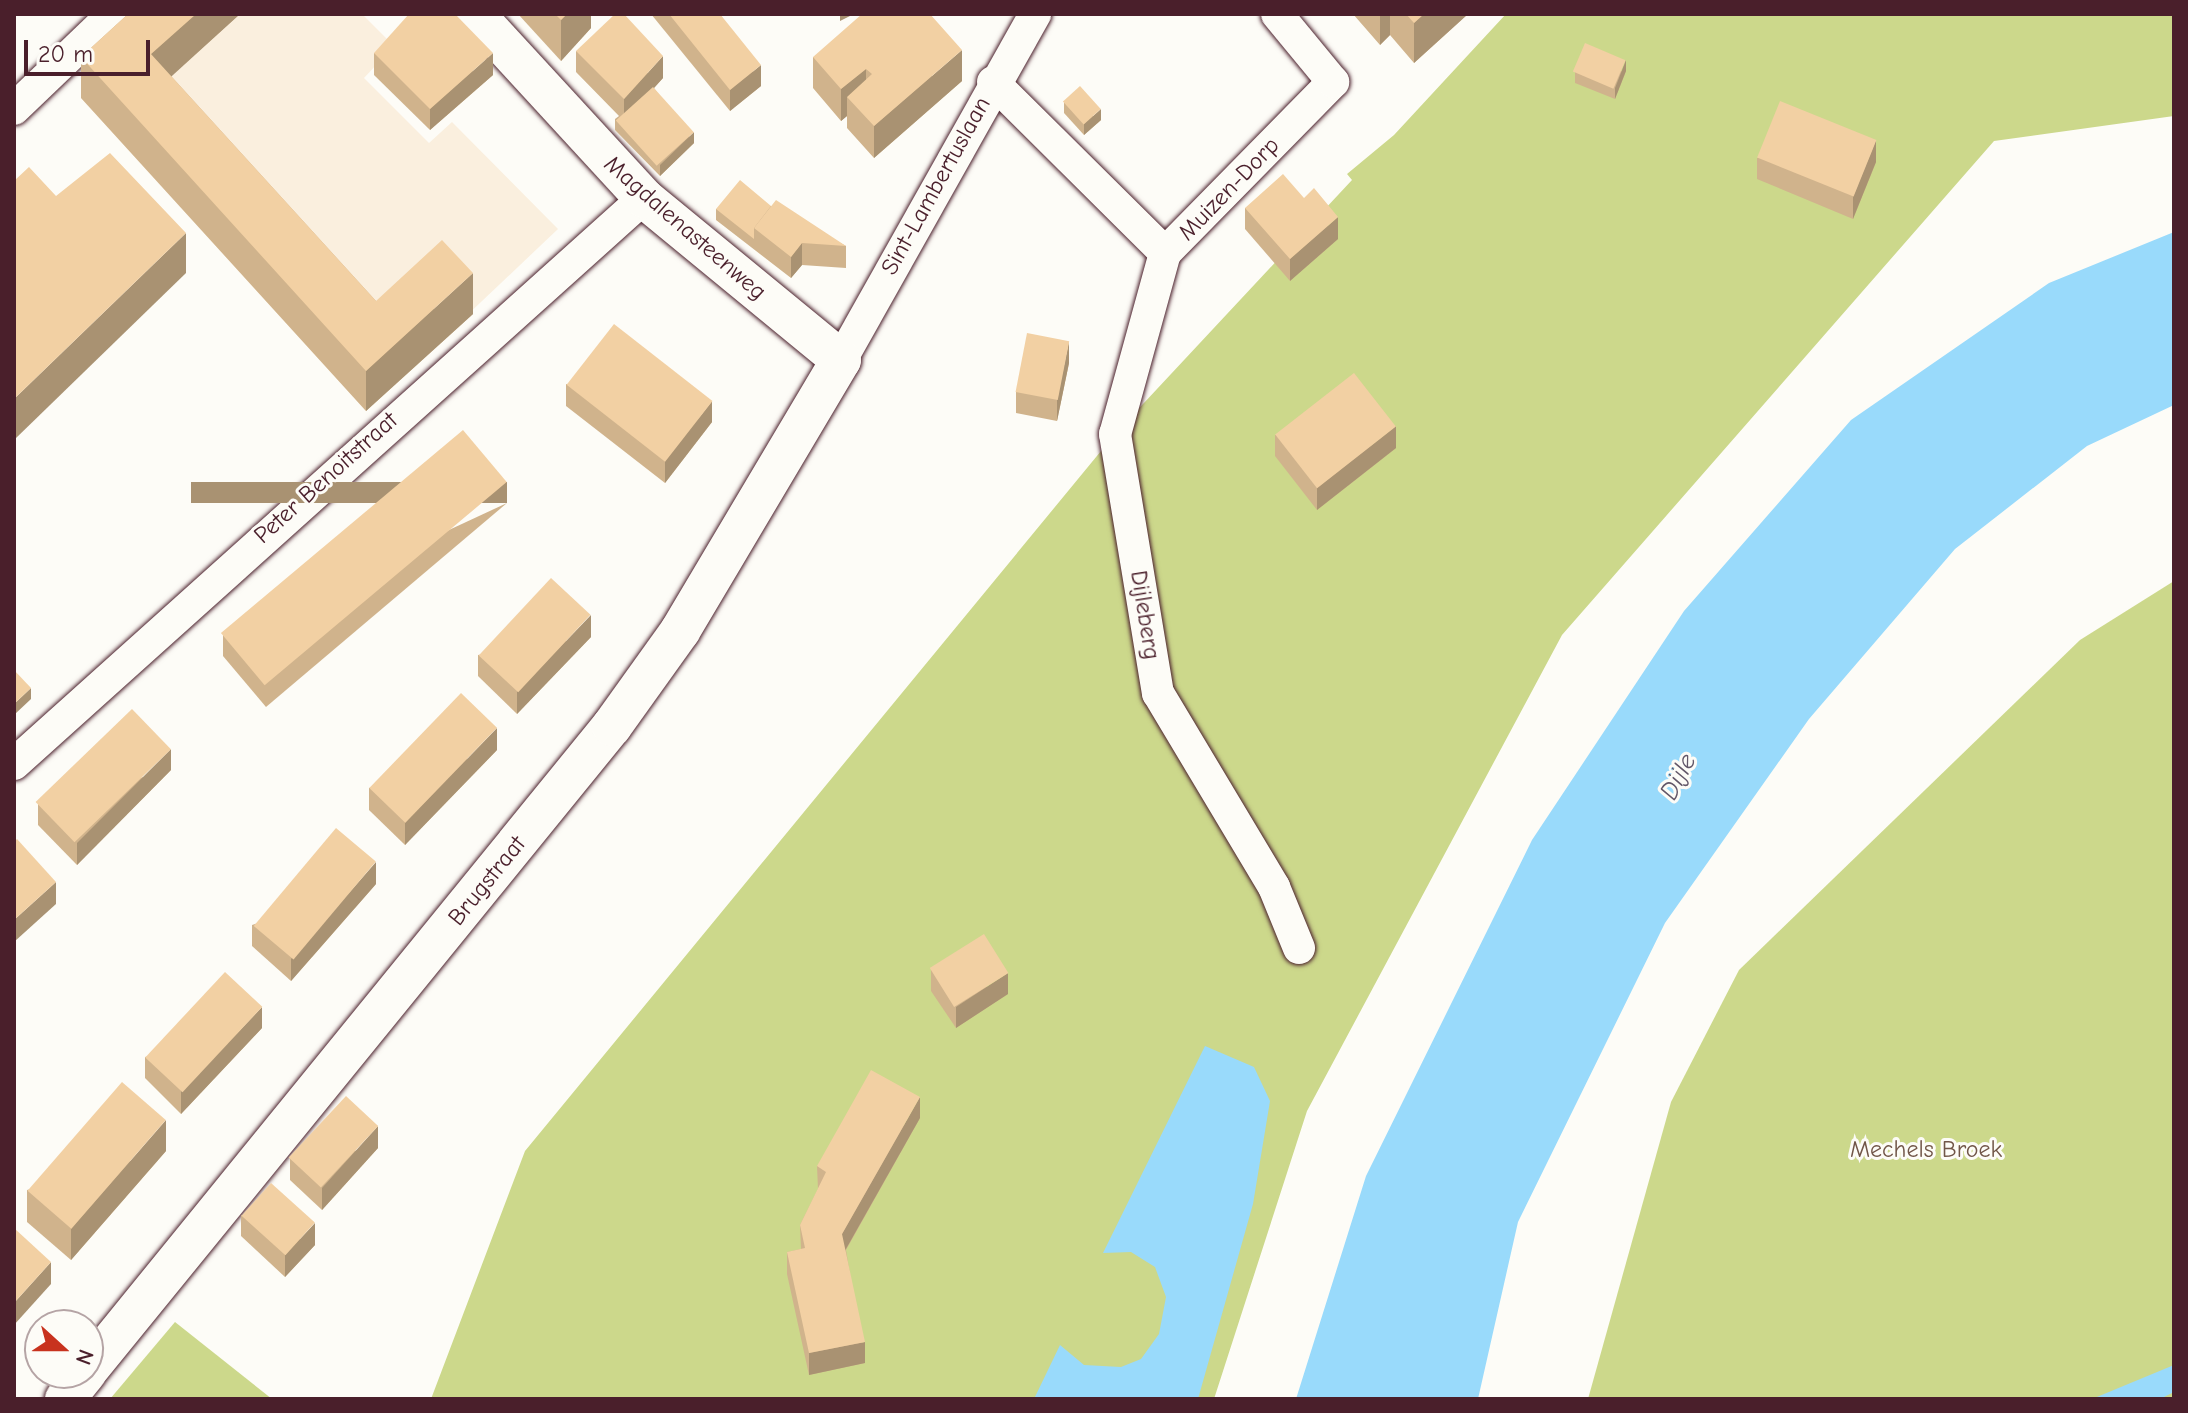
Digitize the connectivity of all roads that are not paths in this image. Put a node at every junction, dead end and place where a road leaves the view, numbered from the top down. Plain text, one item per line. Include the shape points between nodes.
1 (113, 14) edge
2 (475, 14) edge
3 (1035, 14) edge
4 (1277, 14) edge
5 (993, 82) junction
6 (14, 109) edge
7 (644, 198) junction
8 (1165, 253) junction
9 (841, 360) junction
10 (14, 764) edge
11 (1299, 948) dead end
12 (104, 1351) edge

1 - 6 street
2 - 7 street, Magdalenasteenweg
3 - 5 street, Sint-Lambertuslaan
4 - 8 street, Muizen-Dorp via 1333,82
5 - 8 street, Muizen-Dorp
5 - 9 street, Sint-Lambertuslaan
7 - 9 street, Magdalenasteenweg
7 - 10 street, Peter Benoitstraat
8 - 11 street, Dijleberg via 1115,434 1158,693 1274,887
9 - 12 street, Brugstraat via 680,631 612,726

